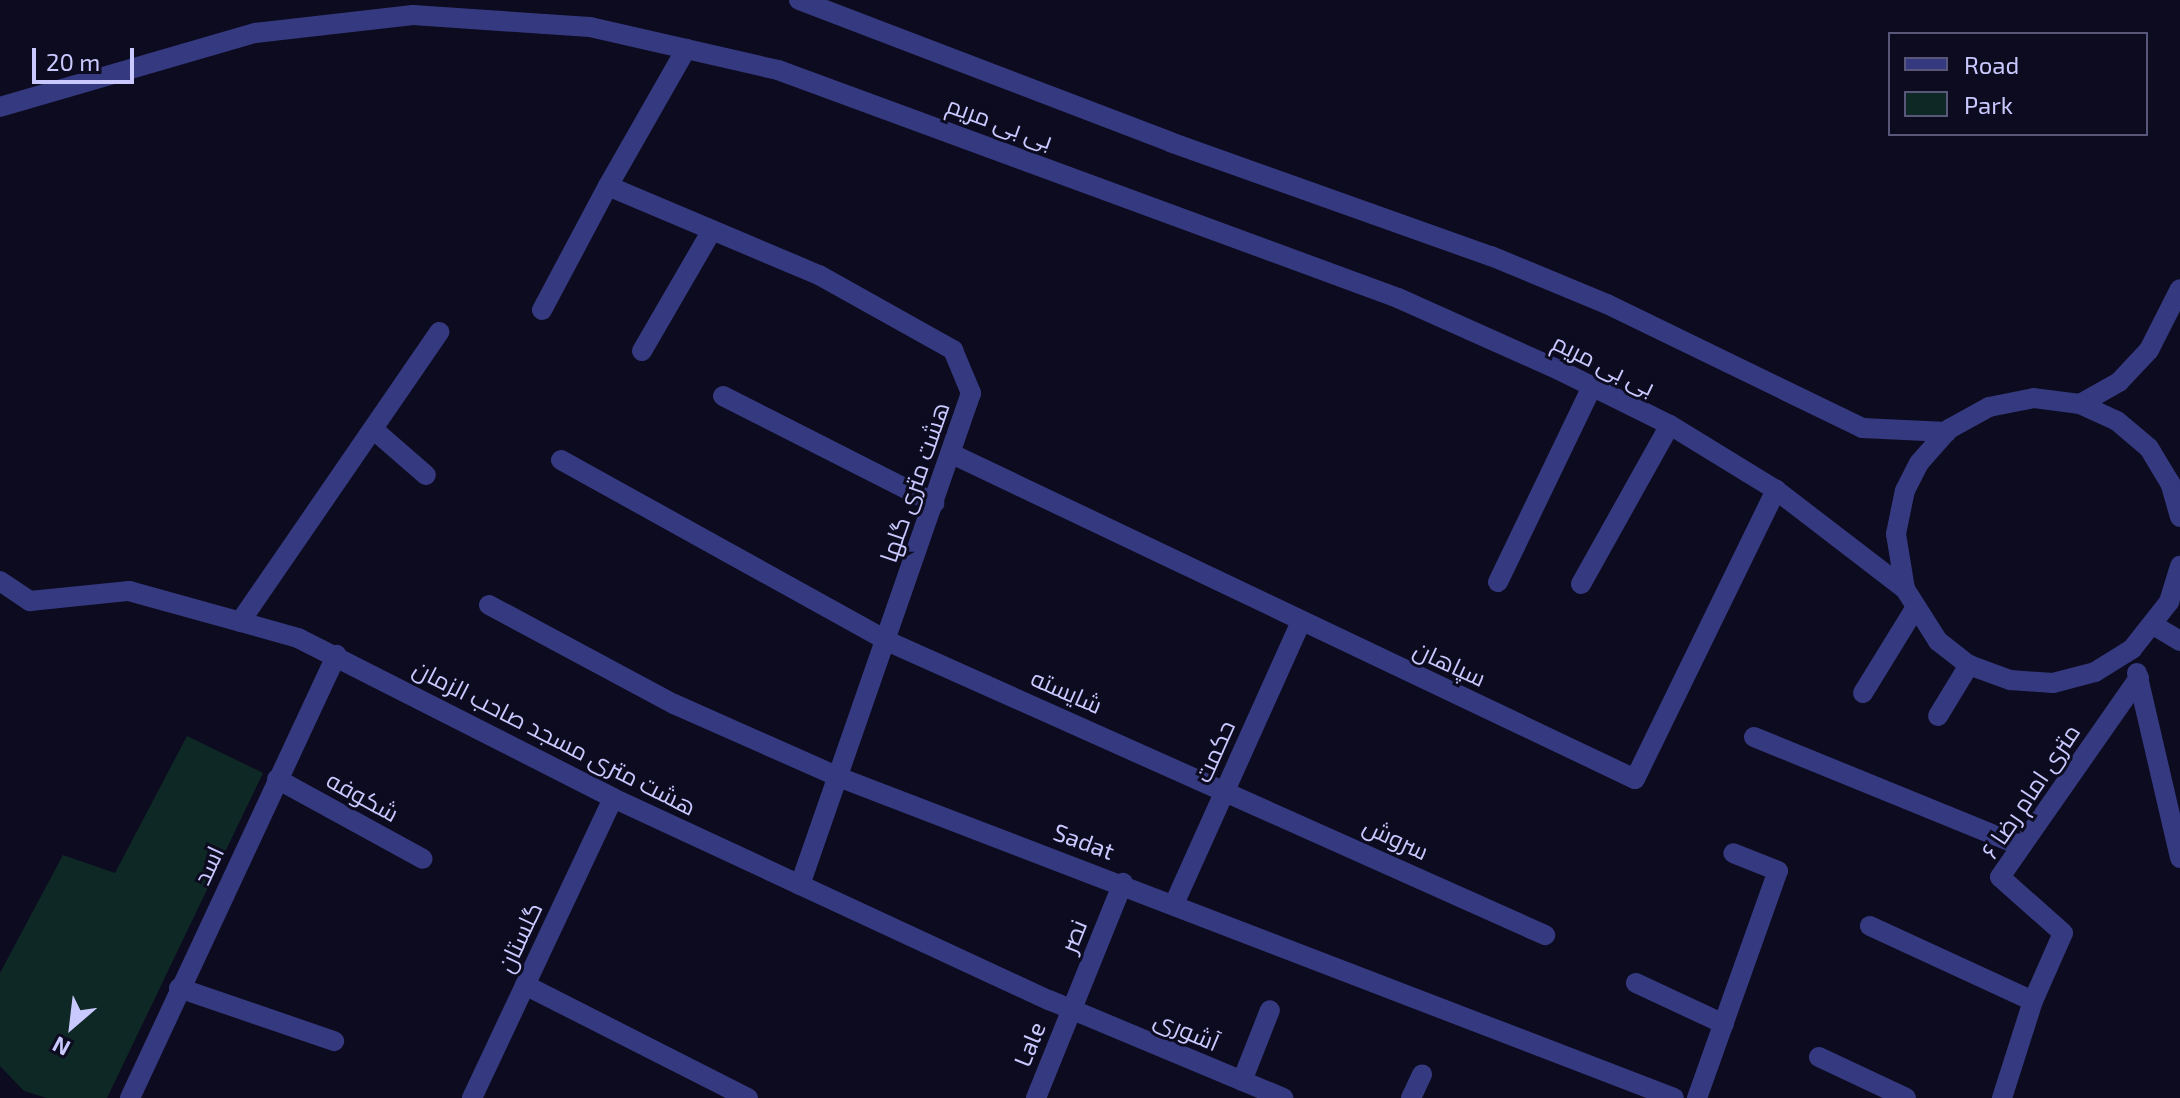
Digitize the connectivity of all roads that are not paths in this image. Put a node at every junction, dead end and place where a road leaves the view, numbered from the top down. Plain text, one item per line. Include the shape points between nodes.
1 (799, 0) edge
2 (686, 49) junction
3 (0, 107) edge
4 (608, 186) junction
5 (711, 232) junction
6 (2180, 289) edge
7 (542, 310) dead end
8 (439, 332) dead end
9 (642, 351) dead end
10 (1592, 387) junction
11 (723, 396) dead end
12 (2080, 404) junction
13 (1670, 425) junction
14 (373, 429) junction
15 (1947, 432) junction
16 (952, 454) junction
17 (561, 460) dead end
18 (426, 475) dead end
19 (1776, 490) junction
20 (934, 503) junction
21 (2180, 517) edge
22 (2180, 566) edge
23 (0, 581) edge
24 (1498, 582) dead end
25 (1581, 584) dead end
26 (1905, 589) junction
27 (489, 605) dead end
28 (1914, 610) junction
29 (1301, 621) junction
30 (240, 622) junction
31 (2155, 626) junction
32 (887, 641) junction
33 (2180, 641) edge
34 (2132, 649) junction
35 (337, 655) junction
36 (1969, 665) junction
37 (2139, 678) junction
38 (1863, 693) dead end
39 (1938, 716) dead end
40 (1754, 737) dead end
41 (841, 778) junction
42 (277, 779) junction
43 (1225, 789) junction
44 (613, 798) junction
45 (2021, 846) junction
46 (1733, 853) dead end
47 (2180, 858) edge
48 (423, 859) dead end
49 (1123, 883) junction
50 (800, 885) junction
51 (1175, 902) junction
52 (1870, 926) dead end
53 (1545, 935) dead end
54 (1636, 983) dead end
55 (525, 985) junction
56 (179, 988) junction
57 (2033, 1001) junction
58 (1071, 1010) junction
59 (1270, 1010) dead end
60 (1724, 1024) junction
61 (334, 1041) dead end
62 (1819, 1057) dead end
63 (1422, 1074) dead end
64 (1242, 1081) junction
65 (130, 1098) edge
66 (472, 1098) edge
67 (748, 1098) edge
68 (1036, 1098) edge
69 (1283, 1098) edge
70 (1411, 1098) edge
71 (1674, 1098) edge
72 (1697, 1098) edge
73 (1906, 1098) edge
74 (2002, 1098) edge

1 - 15 street, بی بی مریم via 1170,142 1491,256 1607,304 1862,428
2 - 3 street, بی بی مریم via 590,27 413,15 328,22 255,33
2 - 4 street
2 - 10 street, بی بی مریم via 778,70 1149,203 1398,298
4 - 5 street, هشت متری گلها
4 - 7 street
5 - 9 street
5 - 16 street, هشت متری گلها via 819,275 953,350 971,393
6 - 12 street via 2149,350 2119,382
8 - 14 street
10 - 13 street, بی بی مریم
10 - 24 street
11 - 20 street
12 - 15 street via 2034,398 1989,407
12 - 21 street via 2117,421 2149,448 2170,483
13 - 19 street, بی بی مریم
13 - 25 street
14 - 18 street
14 - 30 street
15 - 26 street via 1919,463 1905,490 1896,534
16 - 20 street, هشت متری گلها
16 - 29 street, سپاهان
17 - 32 street, شایسته
19 - 26 street, بی بی مریم
19 - 29 street, سپاهان via 1635,779
20 - 32 street, هشت متری گلها
22 - 31 street
23 - 30 street, هشت متری مسجد صاحب الزمان via 30,601 129,591
26 - 28 street
27 - 41 street, Sadat via 674,704
28 - 36 street via 1938,641
28 - 38 street
29 - 43 street, حکمت
30 - 35 street, هشت متری مسجد صاحب الزمان
31 - 33 street
31 - 34 street
32 - 41 street, هشت متری گلها
32 - 43 street, شایسته
34 - 36 street via 2095,672 2053,683 2010,680
34 - 37 street
35 - 42 street, اسد
35 - 44 street, هشت متری مسجد صاحب الزمان
36 - 39 street
37 - 45 street, ۶ متری امام رضا
37 - 47 street
40 - 45 street
41 - 49 street, Sadat
41 - 50 street, هشت متری گلها
42 - 48 street, شکوفه
42 - 56 street, اسد
43 - 51 street, حکمت
43 - 53 street, سروش
44 - 50 street, هشت متری مسجد صاحب الزمان
44 - 55 street, گلستان
45 - 57 street, ۶ متری امام رضا via 2000,877 2063,933
46 - 60 street via 1778,871
49 - 51 street, Sadat
49 - 58 street, نصر
50 - 58 street, هشت متری مسجد صاحب الزمان
51 - 71 street, Sadat
52 - 57 street
54 - 60 street
55 - 66 street, گلستان
55 - 67 street
56 - 61 street
56 - 65 street, اسد
57 - 74 street, ۶ متری امام رضا
58 - 64 street, آشوری
58 - 68 street, Lale
59 - 64 street
60 - 72 street
62 - 73 street
63 - 70 street
64 - 69 street, آشوری

